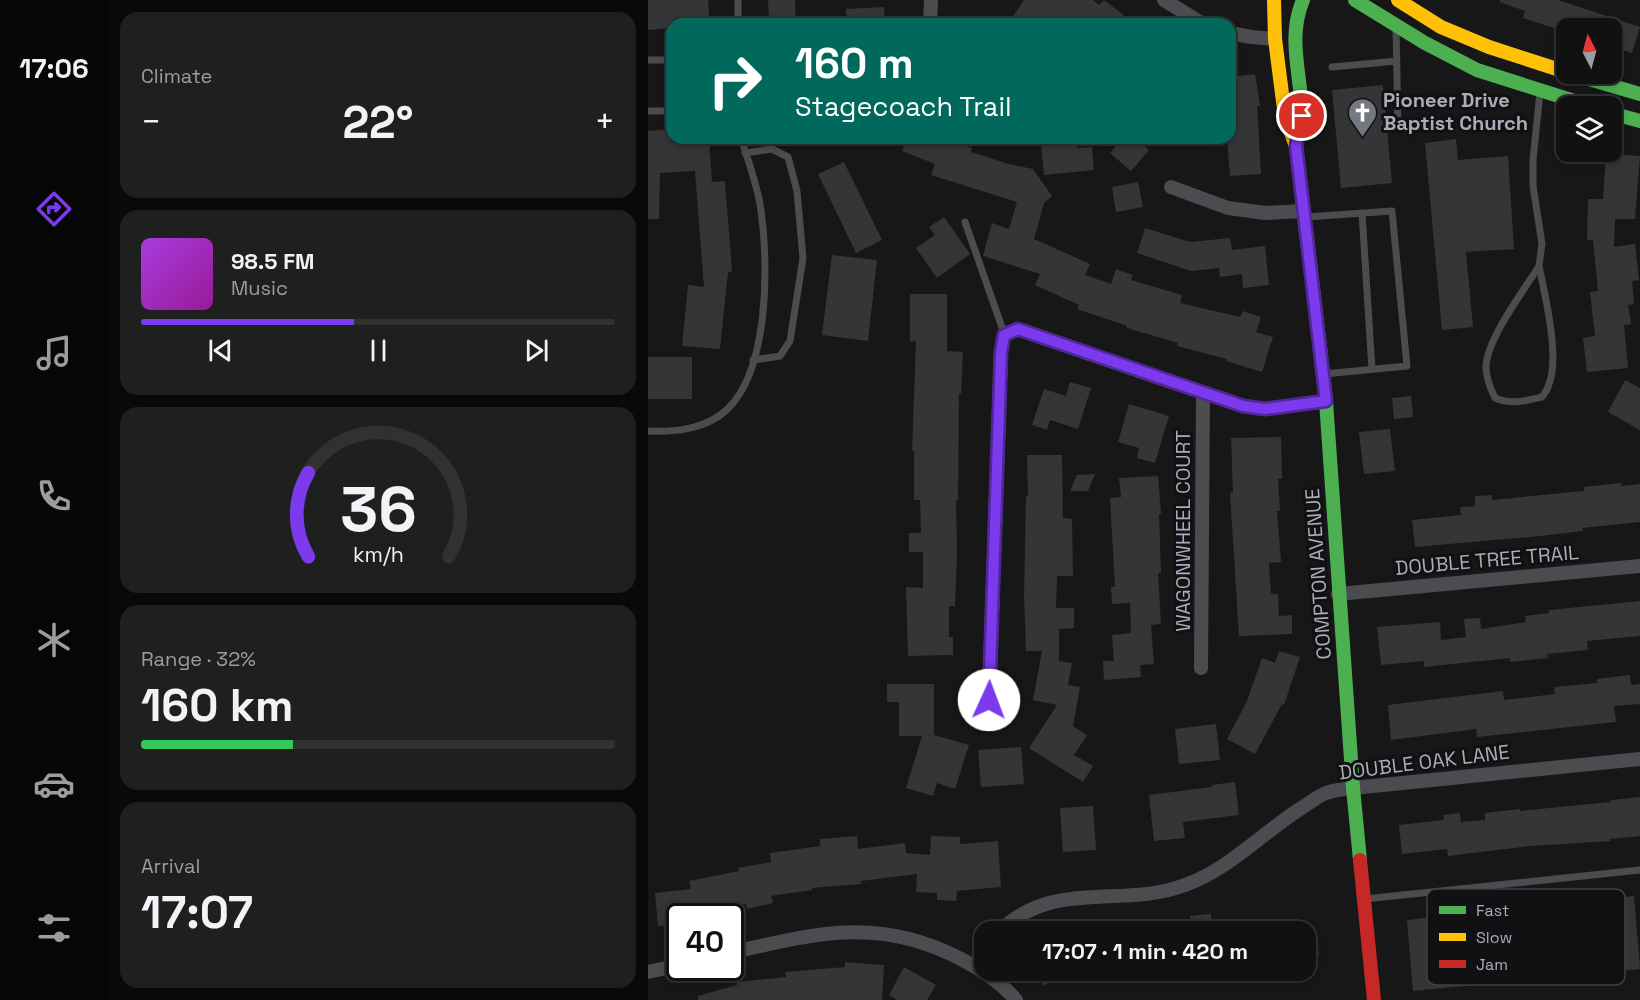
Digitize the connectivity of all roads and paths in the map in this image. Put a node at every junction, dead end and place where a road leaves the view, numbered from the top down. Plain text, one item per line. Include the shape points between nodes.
1 (738, 0) edge
2 (931, 0) edge
3 (1164, 0) edge
4 (1275, 0) edge
5 (1304, 0) edge
6 (1355, 0) edge
7 (1398, 0) edge
8 (738, 18) edge
9 (930, 18) edge
10 (1193, 18) edge
11 (1396, 25) junction
12 (1236, 34) edge
13 (1275, 39) junction
14 (648, 60) edge
15 (666, 60) edge
16 (1397, 61) junction
17 (1332, 67) dead end
18 (1556, 69) edge
19 (1606, 84) edge
20 (1540, 92) junction
21 (1640, 94) edge
22 (1556, 96) edge
23 (648, 111) edge
24 (666, 111) edge
25 (1622, 115) edge
26 (1640, 121) edge
27 (1398, 128) dead end
28 (743, 144) edge
29 (1296, 146) junction
30 (746, 153) junction
31 (1171, 187) dead end
32 (1362, 213) junction
33 (1304, 214) junction
34 (965, 222) dead end
35 (1539, 266) junction
36 (1004, 335) junction
37 (753, 360) junction
38 (1372, 369) junction
39 (1323, 374) junction
40 (1203, 394) junction
41 (1326, 401) junction
42 (648, 431) edge
43 (1640, 566) edge
44 (1338, 594) junction
45 (1202, 668) dead end
46 (989, 700) dead end
47 (1640, 759) edge
48 (1353, 788) junction
49 (1640, 870) edge
50 (1459, 889) edge
51 (1427, 892) edge
52 (1364, 899) junction
53 (1009, 921) edge
54 (744, 950) edge
55 (974, 960) edge
56 (666, 968) edge
57 (648, 972) edge
58 (999, 981) edge
59 (1016, 1000) edge
60 (1374, 1000) edge

1 - 8 lane
2 - 9 street
3 - 10 street
4 - 13 street, COMPTON AVENUE
5 - 29 street, COMPTON AVENUE via 1294,38 1302,116
6 - 11 street
7 - 18 street via 1441,27
11 - 16 lane
11 - 20 street via 1477,70
12 - 13 street
13 - 29 street, COMPTON AVENUE via 1285,117
14 - 15 lane
16 - 17 lane
16 - 27 lane
19 - 21 street
20 - 22 street
20 - 35 lane via 1533,160 1542,244
23 - 24 lane
25 - 26 street
28 - 30 lane
29 - 33 street, COMPTON AVENUE
30 - 37 lane via 765,242 761,330
30 - 37 lane via 772,149 788,157 797,191 803,258 790,341 780,356
31 - 33 street via 1228,208
32 - 33 lane
32 - 38 lane
32 - 38 lane via 1392,211 1407,366
33 - 39 street, COMPTON AVENUE
34 - 36 lane
35 - 35 lane via 1551,335 1549,385 1542,397 1506,403 1495,398 1488,383 1488,355 1494,338
36 - 40 street via 1018,329
36 - 46 street
37 - 42 lane via 747,382 735,402 719,416 696,427
38 - 39 lane
39 - 41 street, COMPTON AVENUE
40 - 41 street via 1265,409
40 - 45 street, WAGONWHEEL COURT
41 - 44 street, COMPTON AVENUE
43 - 44 street, DOUBLE TREE TRAIL
44 - 48 street, COMPTON AVENUE
47 - 48 street, DOUBLE OAK LANE
48 - 52 street, COMPTON AVENUE
48 - 53 street, DOUBLE OAK LANE via 1326,793 1279,822 1225,864 1184,886 1144,894 1057,899
49 - 50 lane
51 - 52 lane
52 - 60 street, COMPTON AVENUE
54 - 55 street via 855,931 889,933
56 - 57 street
58 - 59 street

